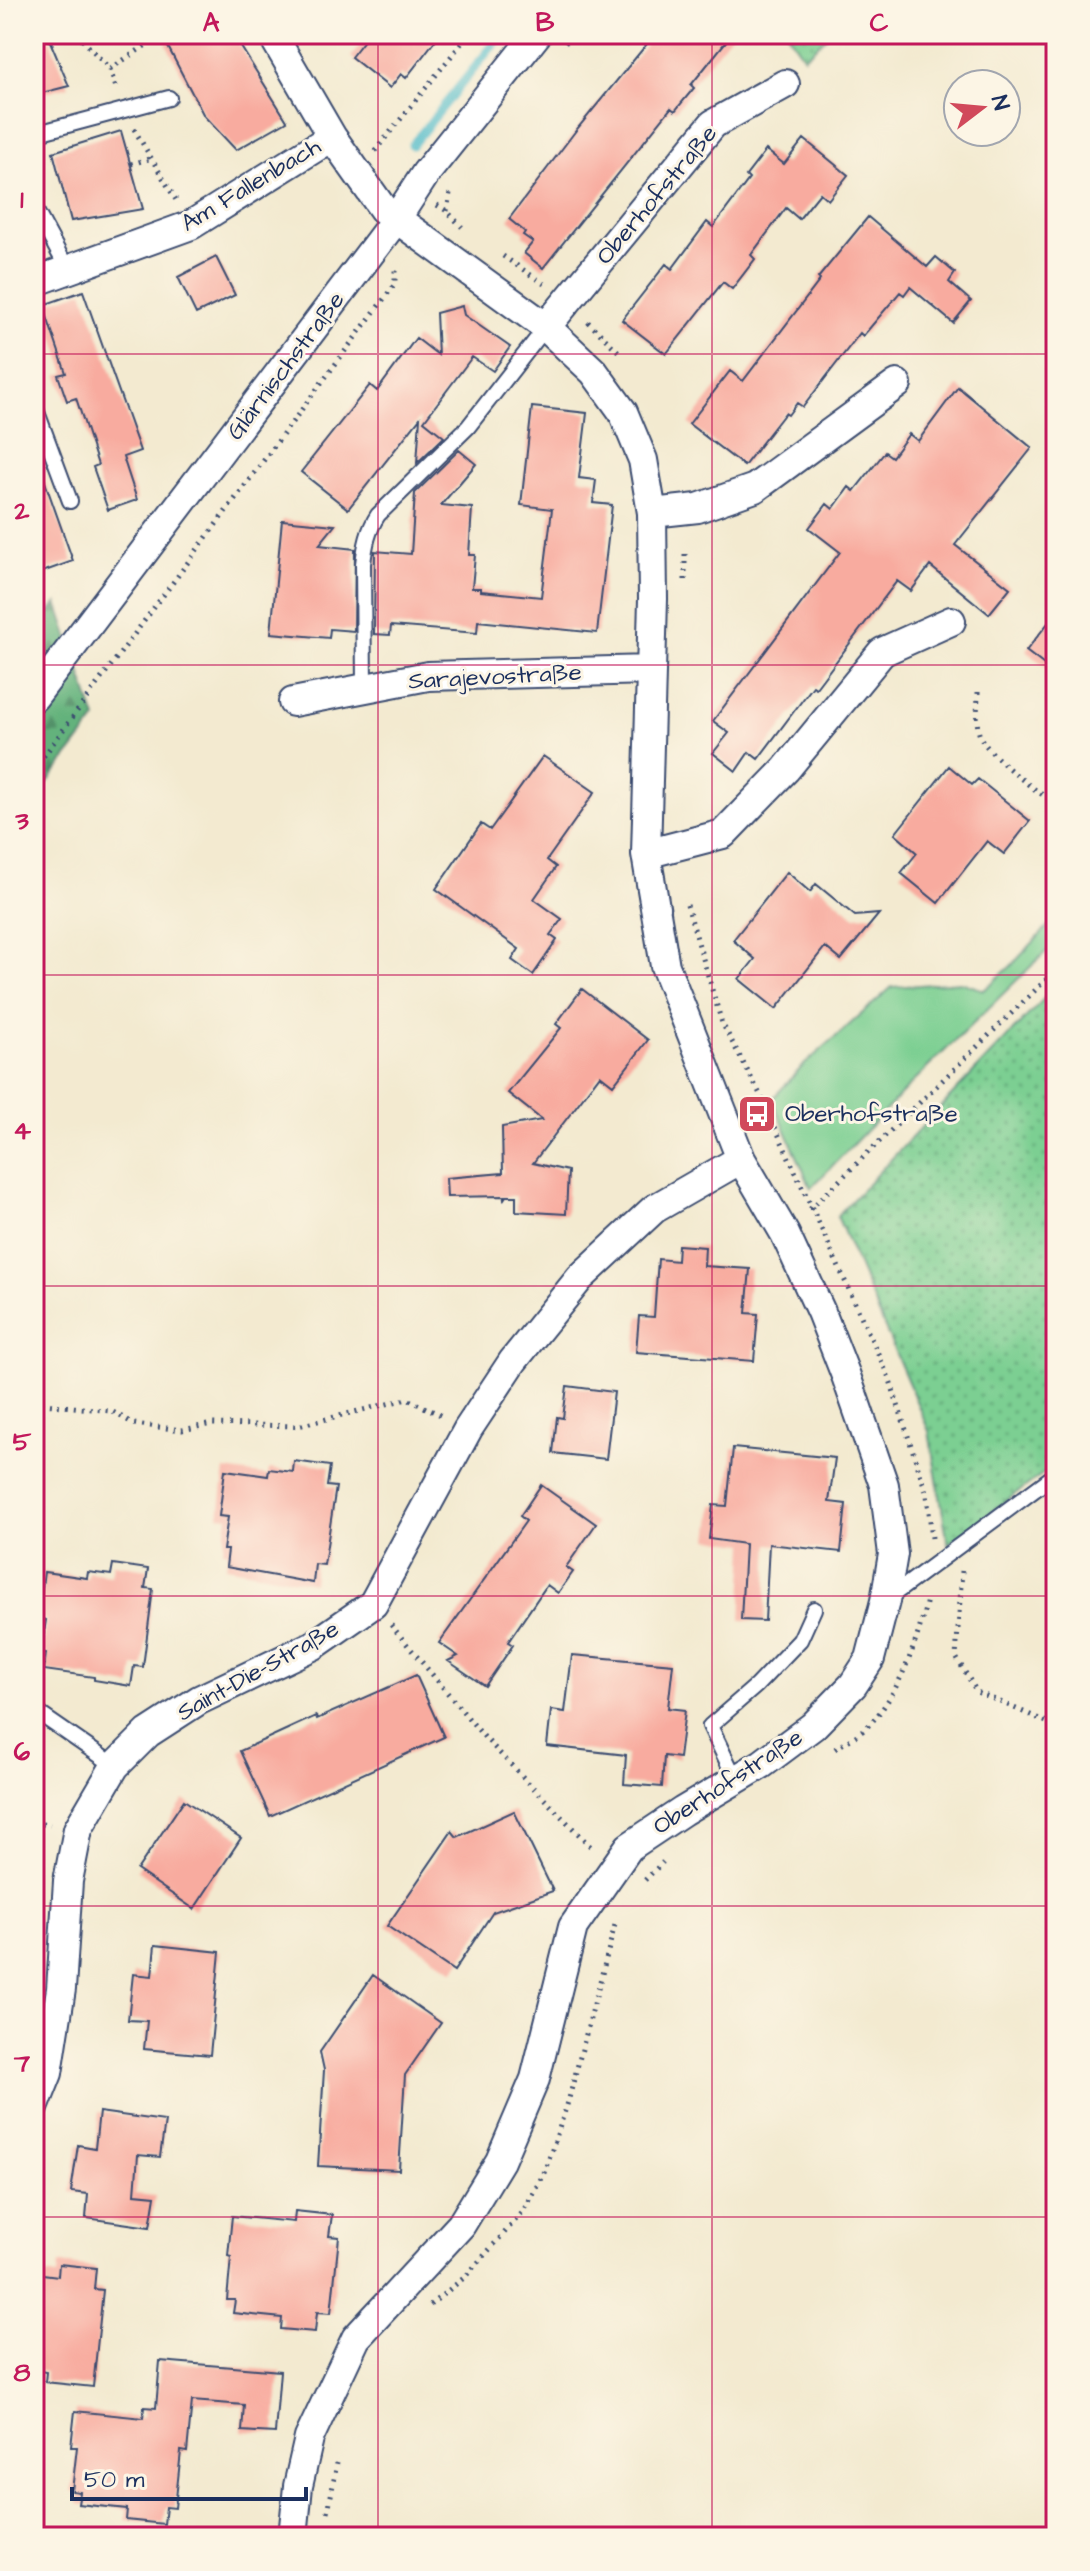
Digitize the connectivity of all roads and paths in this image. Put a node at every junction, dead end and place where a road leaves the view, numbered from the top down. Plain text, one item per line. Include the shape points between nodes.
1 (67, 34) edge
2 (163, 34) edge
3 (272, 34) edge
4 (469, 34) edge
5 (537, 34) edge
6 (51, 43) dead end
7 (110, 69) dead end
8 (785, 84) dead end
9 (169, 98) dead end
10 (34, 134) edge
11 (332, 137) junction
12 (152, 158) dead end
13 (131, 164) dead end
14 (357, 174) junction
15 (167, 181) dead end
16 (414, 191) junction
17 (180, 206) dead end
18 (34, 207) edge
19 (396, 219) junction
20 (465, 230) dead end
21 (498, 254) dead end
22 (68, 270) junction
23 (34, 282) edge
24 (567, 302) junction
25 (546, 327) junction
26 (625, 361) dead end
27 (897, 384) dead end
28 (34, 404) edge
29 (70, 501) dead end
30 (683, 510) junction
31 (652, 513) junction
32 (685, 586) dead end
33 (951, 621) dead end
34 (650, 670) junction
35 (364, 688) junction
36 (978, 692) dead end
37 (34, 697) edge
38 (293, 702) dead end
39 (34, 769) edge
40 (1056, 803) edge
41 (646, 854) junction
42 (686, 899) dead end
43 (1056, 970) edge
44 (741, 1159) junction
45 (811, 1208) junction
46 (785, 1234) junction
47 (34, 1403) edge
48 (468, 1429) junction
49 (1056, 1474) edge
50 (964, 1542) junction
51 (935, 1564) junction
52 (885, 1601) junction
53 (373, 1604) junction
54 (814, 1609) dead end
55 (34, 1710) edge
56 (1056, 1726) edge
57 (830, 1752) dead end
58 (115, 1766) junction
59 (736, 1780) junction
60 (666, 1860) dead end
61 (613, 1870) junction
62 (639, 1888) dead end
63 (616, 1918) dead end
64 (34, 2108) edge
65 (429, 2306) dead end
66 (337, 2462) dead end
67 (327, 2520) dead end
68 (293, 2537) edge

1 - 6 path
2 - 7 path
3 - 11 street, Oberhofstraße
4 - 14 path
5 - 16 street, Glärnischstraße
8 - 24 street, Oberhofstraße via 713,124
9 - 10 lane
11 - 14 street, Oberhofstraße
11 - 22 street, Am Fallenbach via 191,225
12 - 13 path
14 - 19 street, Oberhofstraße
15 - 17 path
16 - 19 street, Glärnischstraße
16 - 20 path via 447,211
18 - 22 lane
19 - 25 street, Oberhofstraße
19 - 37 street, Glärnischstraße
19 - 39 path via 395,284
21 - 24 path
22 - 23 street, Am Fallenbach
24 - 25 street, Oberhofstraße
24 - 26 path
25 - 31 street, Oberhofstraße via 594,372 623,412 643,460
25 - 35 lane via 468,427 372,524 363,564
27 - 30 street via 755,488
28 - 29 lane
30 - 31 street
30 - 32 path
31 - 34 street, Oberhofstraße
33 - 41 street via 882,652 786,769 723,834
34 - 35 street, Sarajevostraße via 428,676
34 - 41 street, Oberhofstraße
35 - 38 street, Sarajevostraße
36 - 40 path via 978,733 984,745
41 - 44 street, Oberhofstraße via 665,966
42 - 45 path via 722,1023
43 - 45 path
44 - 46 street, Oberhofstraße
44 - 48 street, Saint-Die-Straße via 654,1209 580,1278 513,1361
45 - 46 path
45 - 51 path via 890,1380 927,1495
46 - 52 street, Oberhofstraße via 821,1312 884,1485 893,1554
47 - 48 path via 111,1411 134,1424 182,1430 212,1424 298,1426 407,1399
48 - 53 street, Saint-Die-Straße
49 - 50 lane
50 - 51 lane
50 - 56 path via 956,1657 977,1692
51 - 52 lane
51 - 57 path via 914,1648 888,1699 866,1728
52 - 59 street, Oberhofstraße via 870,1659 853,1685 813,1726
53 - 58 street, Saint-Die-Straße via 314,1645 199,1700 148,1733
53 - 61 path via 485,1738
54 - 59 lane via 800,1640 710,1726
55 - 58 lane
58 - 64 street, Saint-Die-Straße via 78,1829 48,2073
59 - 61 street, Oberhofstraße via 629,1847
60 - 62 path
61 - 68 street, Oberhofstraße via 573,1927 535,2079 500,2161 461,2225 356,2338 334,2383 309,2438
63 - 65 path via 544,2173 522,2213 465,2277
66 - 67 path

